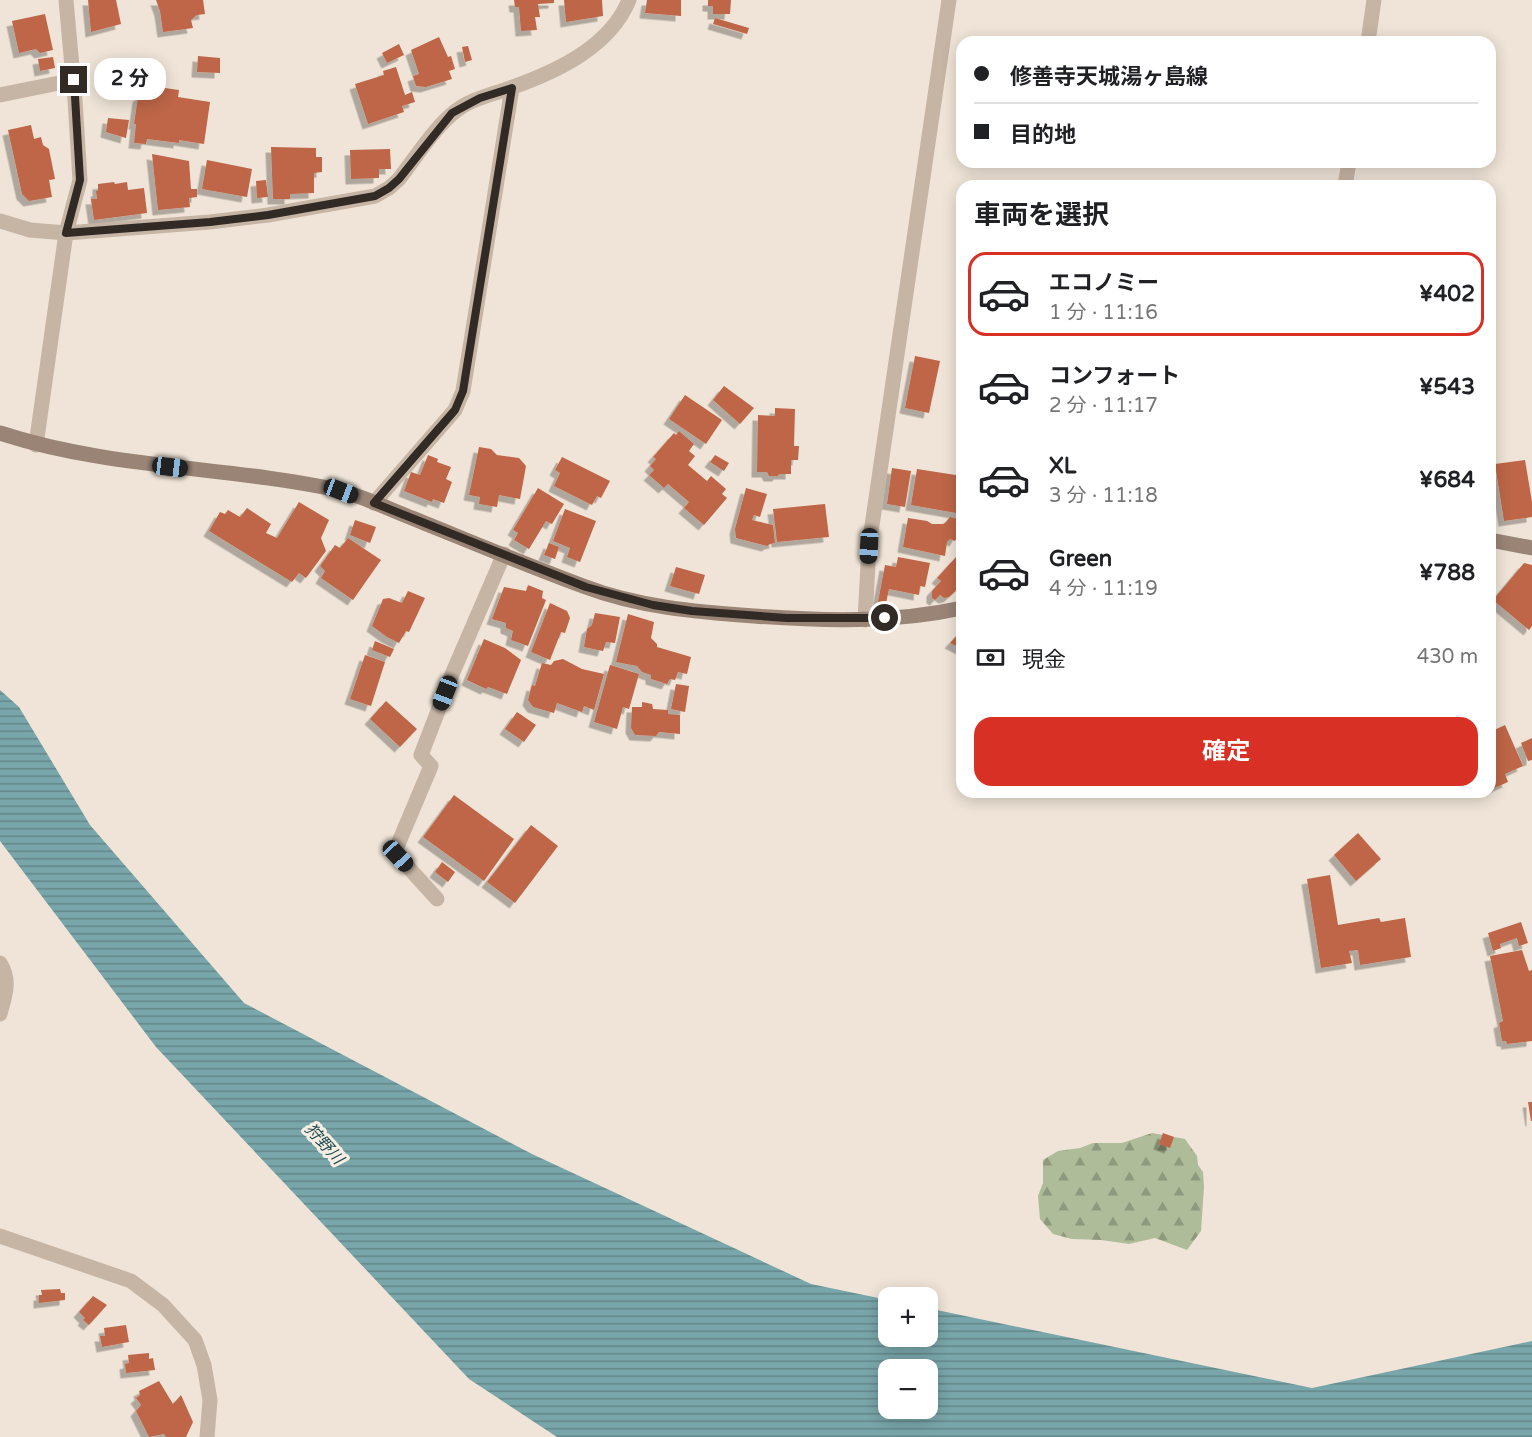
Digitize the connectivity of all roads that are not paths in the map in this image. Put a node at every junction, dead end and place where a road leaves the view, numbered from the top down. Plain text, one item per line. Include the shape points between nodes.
1 (66, 0) edge
2 (629, 0) edge
3 (949, 0) edge
4 (1374, 0) edge
5 (1369, 36) edge
6 (74, 80) junction
7 (512, 88) junction
8 (0, 95) edge
9 (0, 221) edge
10 (66, 233) junction
11 (0, 434) edge
12 (36, 445) junction
13 (374, 503) junction
14 (1496, 541) edge
15 (1532, 548) edge
16 (504, 554) junction
17 (956, 609) edge
18 (865, 620) junction
19 (437, 899) dead end
20 (0, 963) edge
21 (0, 1014) edge
22 (0, 1236) edge
23 (207, 1437) edge

1 - 6 street
2 - 7 street via 615,26 595,46
3 - 18 street via 870,535
4 - 5 street
6 - 8 street
6 - 10 street via 80,180
7 - 10 street via 480,98 452,113 399,179 375,196 210,222
7 - 13 street via 463,391 455,410
9 - 10 street via 30,230
10 - 12 street
11 - 12 main road
12 - 13 main road via 147,465 287,481 341,491
13 - 16 main road
14 - 15 main road
16 - 18 main road via 586,587 672,609
16 - 19 street via 422,755 431,766 396,849
17 - 18 main road via 925,616
20 - 21 street via 7,974
22 - 23 street via 131,1281 163,1305 195,1340 204,1365 210,1400

